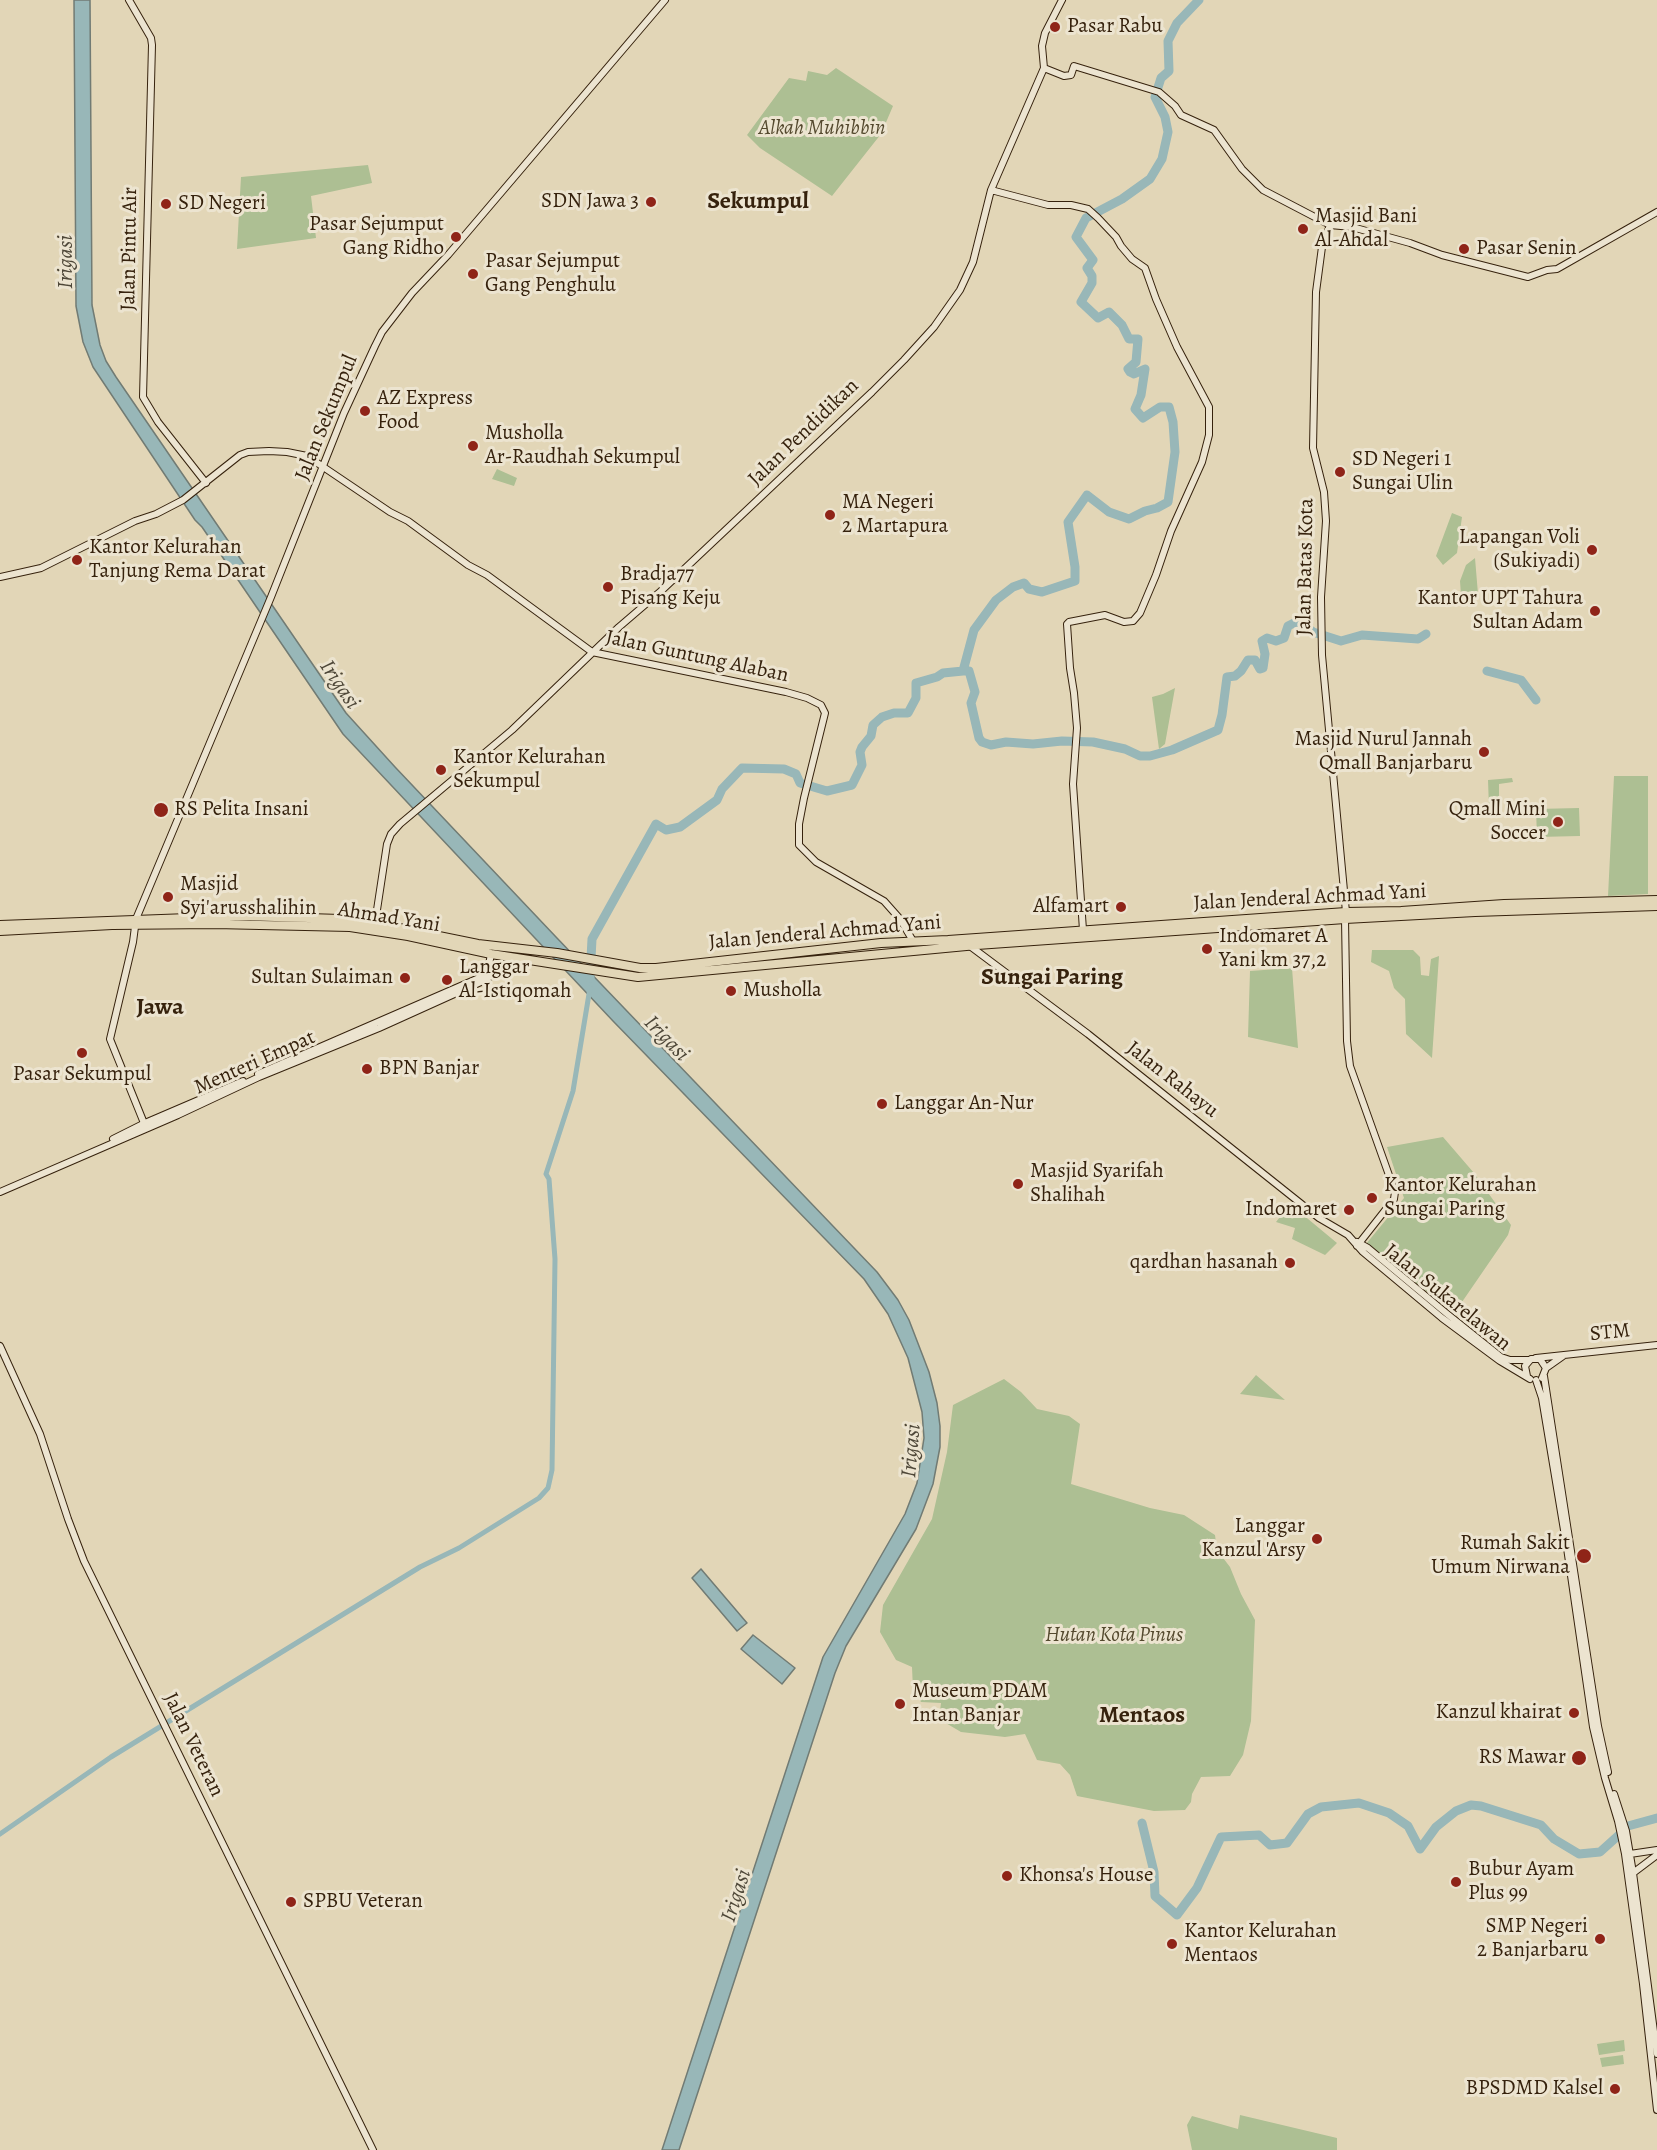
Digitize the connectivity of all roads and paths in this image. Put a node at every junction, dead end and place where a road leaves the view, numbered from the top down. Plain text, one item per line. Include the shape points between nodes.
1 (129, 0) edge
2 (665, 0) edge
3 (1062, 0) edge
4 (1044, 68) junction
5 (991, 190) junction
6 (1657, 212) edge
7 (1330, 225) junction
8 (324, 468) junction
9 (204, 484) junction
10 (0, 577) edge
11 (592, 652) junction
12 (1657, 900) edge
13 (1657, 906) edge
14 (1346, 916) junction
15 (1285, 920) junction
16 (135, 922) junction
17 (375, 923) junction
18 (0, 925) edge
19 (1083, 930) junction
20 (0, 931) edge
21 (1045, 936) junction
22 (427, 937) junction
23 (1029, 938) junction
24 (440, 940) junction
25 (913, 941) junction
26 (863, 944) junction
27 (844, 946) junction
28 (969, 946) junction
29 (491, 954) junction
30 (864, 955) junction
31 (846, 956) junction
32 (519, 959) junction
33 (555, 965) joint
34 (461, 988) junction
35 (145, 1125) junction
36 (0, 1190) edge
37 (1357, 1243) junction
38 (1657, 1345) edge
39 (0, 1346) edge
40 (1566, 1354) junction
41 (1532, 1359) junction
42 (1546, 1368) junction
43 (1544, 1376) junction
44 (1533, 1379) junction
45 (1584, 1653) junction
46 (1657, 1850) edge
47 (1630, 1854) junction
48 (1657, 1855) edge
49 (1633, 1873) junction
50 (1651, 2025) junction
51 (1653, 2048) edge
52 (1657, 2054) edge
53 (1657, 2110) edge
54 (374, 2150) edge

1 - 9 street, Jalan Pintu Air via 152,45 143,397
2 - 8 street, Jalan Sekumpul via 382,332 344,413
3 - 4 street, Jalan Pendidikan via 1041,46
4 - 5 street, Jalan Pendidikan
4 - 7 street via 1064,76 1071,75 1074,66 1157,92 1181,115 1214,130 1263,190
5 - 11 street, Jalan Pendidikan via 981,236 960,290 918,346
5 - 19 street via 1048,205 1088,210 1098,218 1132,259 1145,267 1177,347 1209,407 1202,462 1140,613 1133,621 1105,615 1067,624 1077,740 1073,793
6 - 7 street via 1557,269 1528,277 1352,227
7 - 14 street, Jalan Batas Kota via 1322,247 1316,291 1313,448 1324,492 1323,689
8 - 9 street, Jalan Guntung Alaban via 306,456 287,452 248,452
8 - 11 street, Jalan Guntung Alaban via 488,575
8 - 16 street, Jalan Sekumpul
9 - 10 street, Jalan Guntung Alaban via 156,514 41,568
11 - 17 street, Jalan Pendidikan via 512,730 391,834
11 - 25 street, Jalan Guntung Alaban via 786,692 821,705 825,714 807,786 799,844 816,862 884,901
12 - 14 highway, Jalan Jenderal Achmad Yani via 1504,904
13 - 14 highway, Jalan Jenderal Achmad Yani
14 - 15 highway, Jalan Jenderal Achmad Yani
14 - 37 street, Jalan Sukarelawan via 1350,1066 1395,1192 1394,1199
15 - 19 highway, Jalan Jenderal Achmad Yani
15 - 21 highway, Jalan Jenderal Achmad Yani
16 - 17 highway via 294,917
16 - 18 highway
16 - 20 highway, Ahmad Yani
16 - 22 highway, Ahmad Yani via 350,927
16 - 35 street, Jalan Sekumpul via 110,1039
17 - 22 highway
19 - 21 highway, Jalan Jenderal Achmad Yani
21 - 23 highway, Jalan Jenderal Achmad Yani
22 - 24 highway, Ahmad Yani
23 - 25 highway, Jalan Jenderal Achmad Yani
23 - 28 highway, Jalan Jenderal Achmad Yani
24 - 27 highway, Jalan Jenderal Achmad Yani via 557,953 640,968
24 - 29 highway, Ahmad Yani
25 - 26 highway, Jalan Jenderal Achmad Yani
26 - 27 highway, Jalan Jenderal Achmad Yani
26 - 30 highway
27 - 31 highway
28 - 30 highway, Jalan Jenderal Achmad Yani
28 - 37 street, Jalan Rahayu via 1072,1022 1319,1218
29 - 32 highway, Ahmad Yani
29 - 34 street, Menteri Empat via 485,974
30 - 31 highway, Jalan Jenderal Achmad Yani
31 - 33 highway, Jalan Jenderal Achmad Yani via 648,976
32 - 33 highway, Ahmad Yani
32 - 34 street, Menteri Empat via 483,981
34 - 35 street, Menteri Empat
35 - 36 street, Menteri Empat
37 - 41 street, Jalan Sukarelawan via 1501,1357
37 - 44 street, Jalan Sukarelawan via 1442,1318 1500,1362
38 - 40 street, STM
39 - 54 street, Jalan Veteran via 40,1434 84,1561
40 - 41 street, Jalan Sukarelawan
40 - 42 street
41 - 42 street via 1543,1361
41 - 44 street via 1525,1370
42 - 43 street
43 - 44 street
43 - 45 street
44 - 45 street via 1544,1409
45 - 47 street via 1604,1757
45 - 50 street via 1593,1727 1623,1845
46 - 47 street
47 - 49 street
48 - 49 street
49 - 50 street
50 - 51 street
51 - 52 street
51 - 53 street

